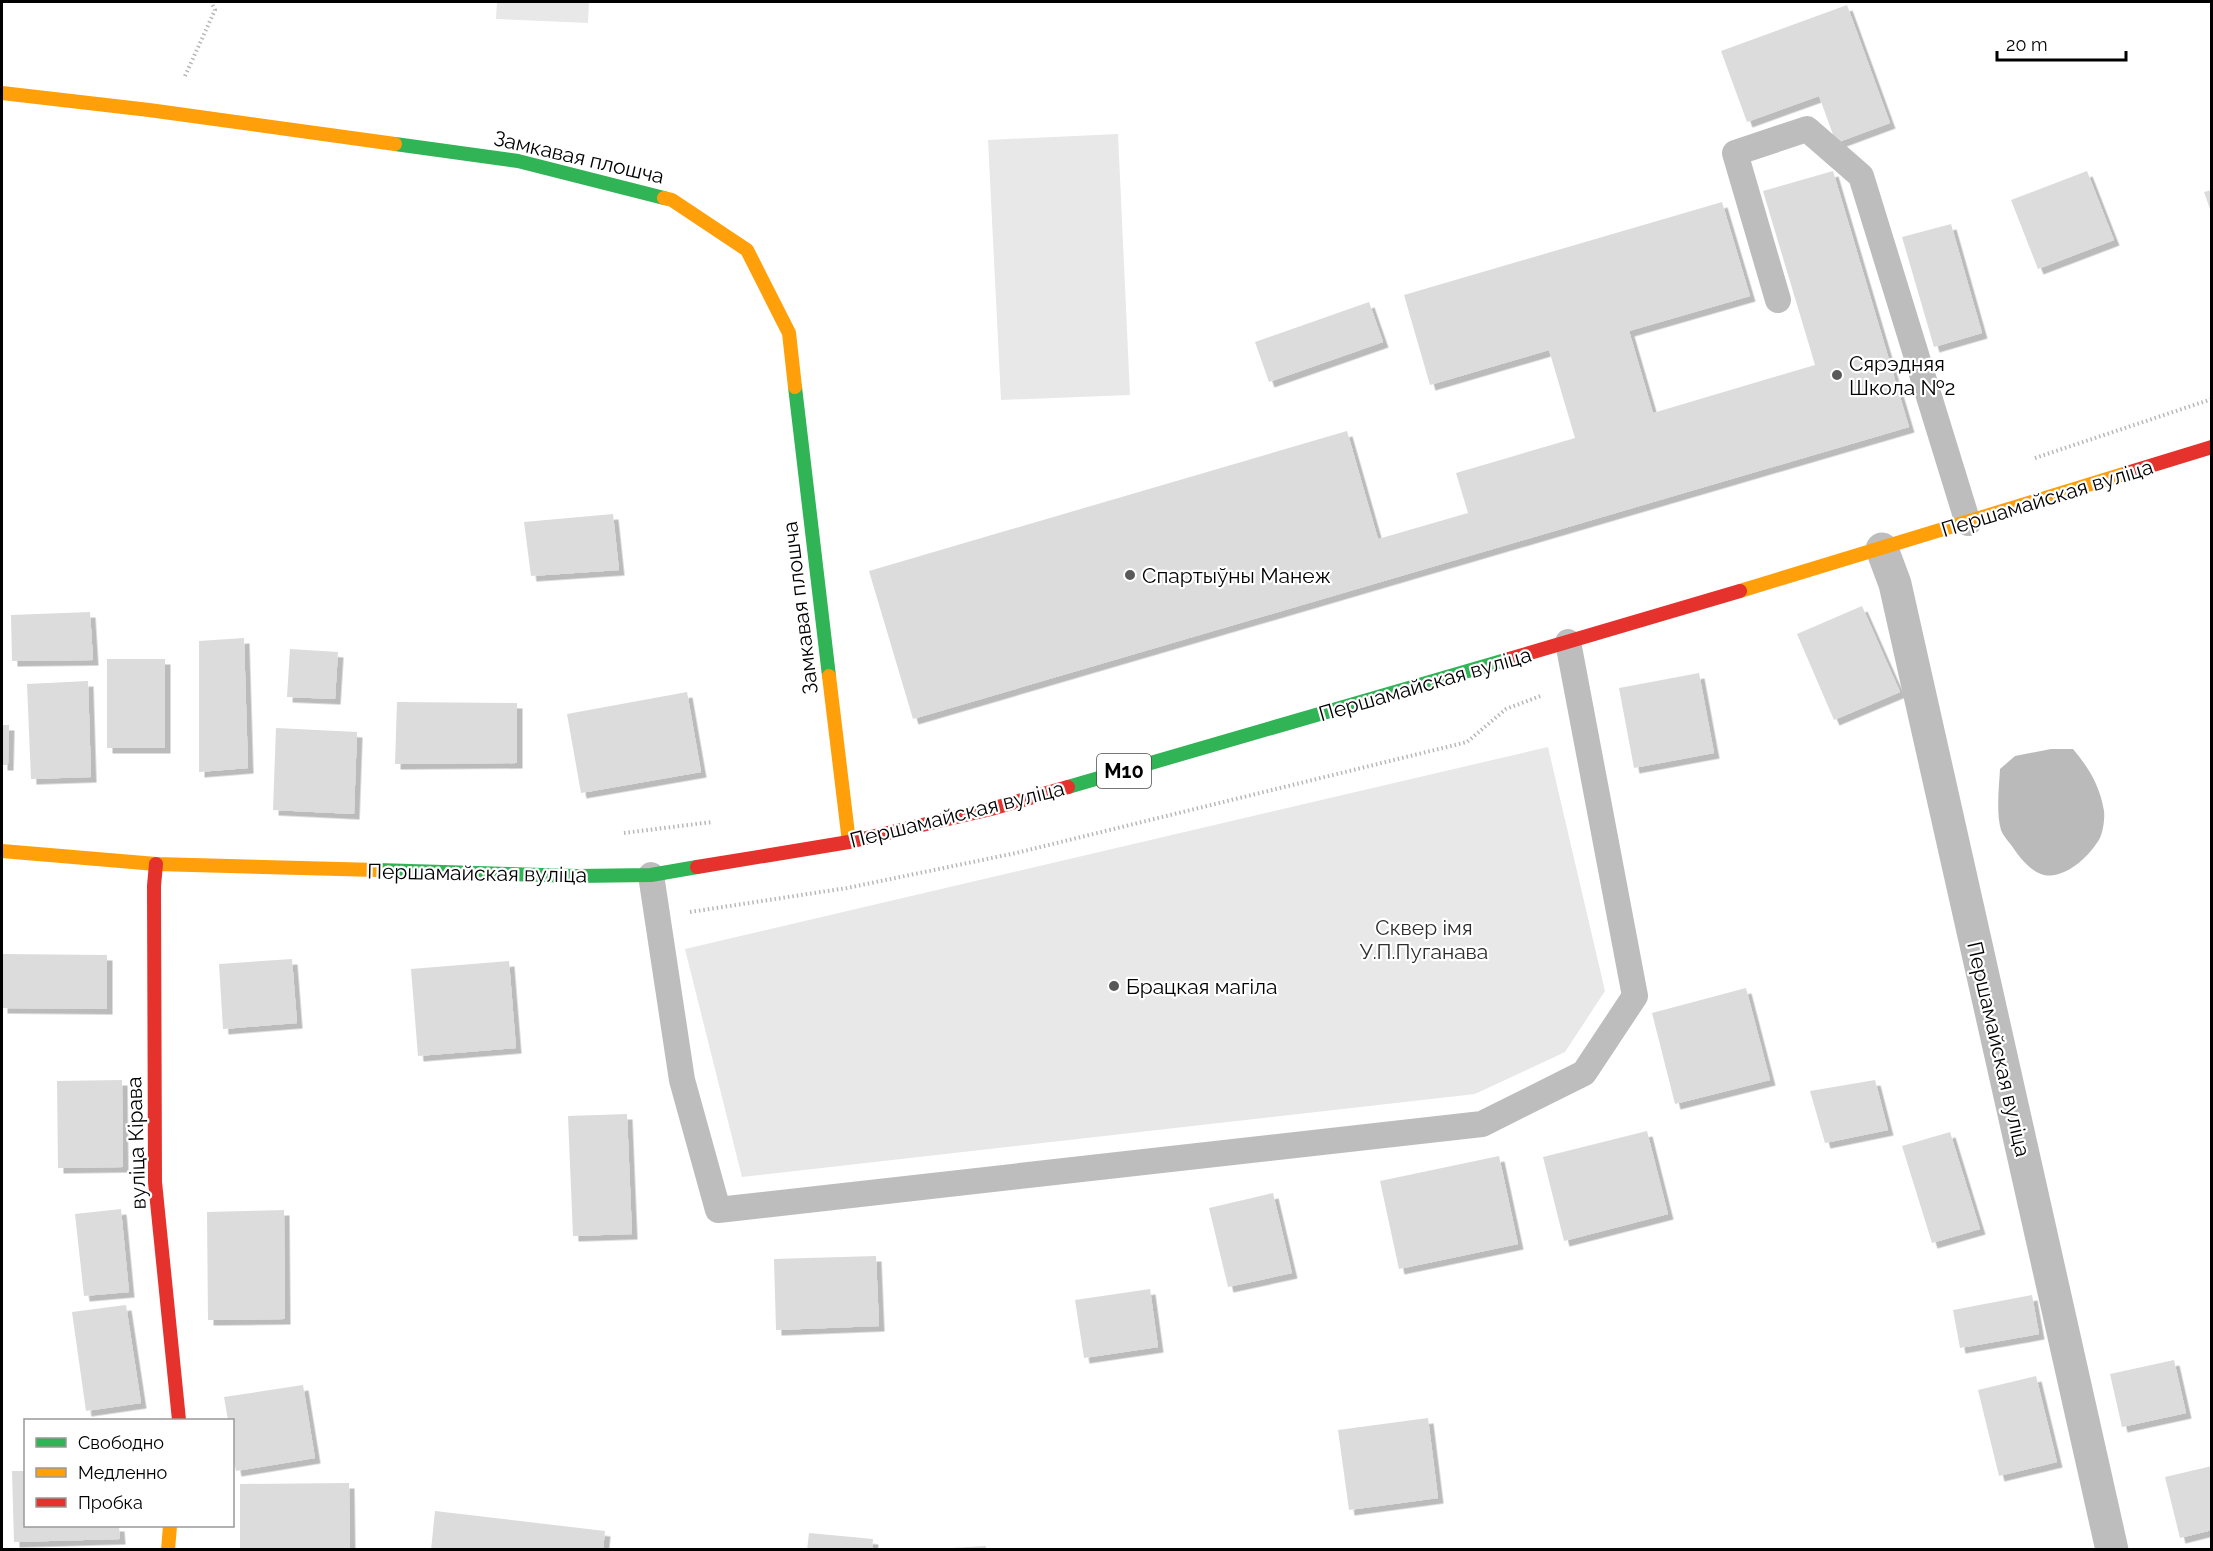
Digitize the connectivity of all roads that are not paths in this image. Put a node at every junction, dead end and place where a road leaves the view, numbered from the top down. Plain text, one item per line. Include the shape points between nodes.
1 (2, 93) edge
2 (1778, 300) dead end
3 (2211, 447) edge
4 (1968, 523) junction
5 (1882, 549) junction
6 (1568, 642) junction
7 (849, 842) junction
8 (2, 851) edge
9 (156, 864) junction
10 (651, 875) junction
11 (179, 1419) edge
12 (170, 1527) edge
13 (168, 1550) edge
14 (2112, 1550) edge

1 - 7 main road, Замкавая плошча via 518,161 672,200 747,250 789,333
2 - 4 lane via 1735,153 1807,129 1861,176
3 - 4 main road, Першамайская вуліца / М10
4 - 5 main road, Першамайская вуліца / М10
5 - 6 main road, Першамайская вуліца / М10
5 - 14 street, Першамайская вуліца via 1895,584
6 - 7 main road, Першамайская вуліца / М10 via 991,809
6 - 10 lane via 1635,996 1584,1073 1482,1124 718,1210 682,1080
7 - 10 main road, Першамайская вуліца / М10
8 - 9 main road, Першамайская вуліца / М10
9 - 10 main road, Першамайская вуліца / М10
9 - 11 main road, вуліца Кірава via 155,1182
12 - 13 main road

